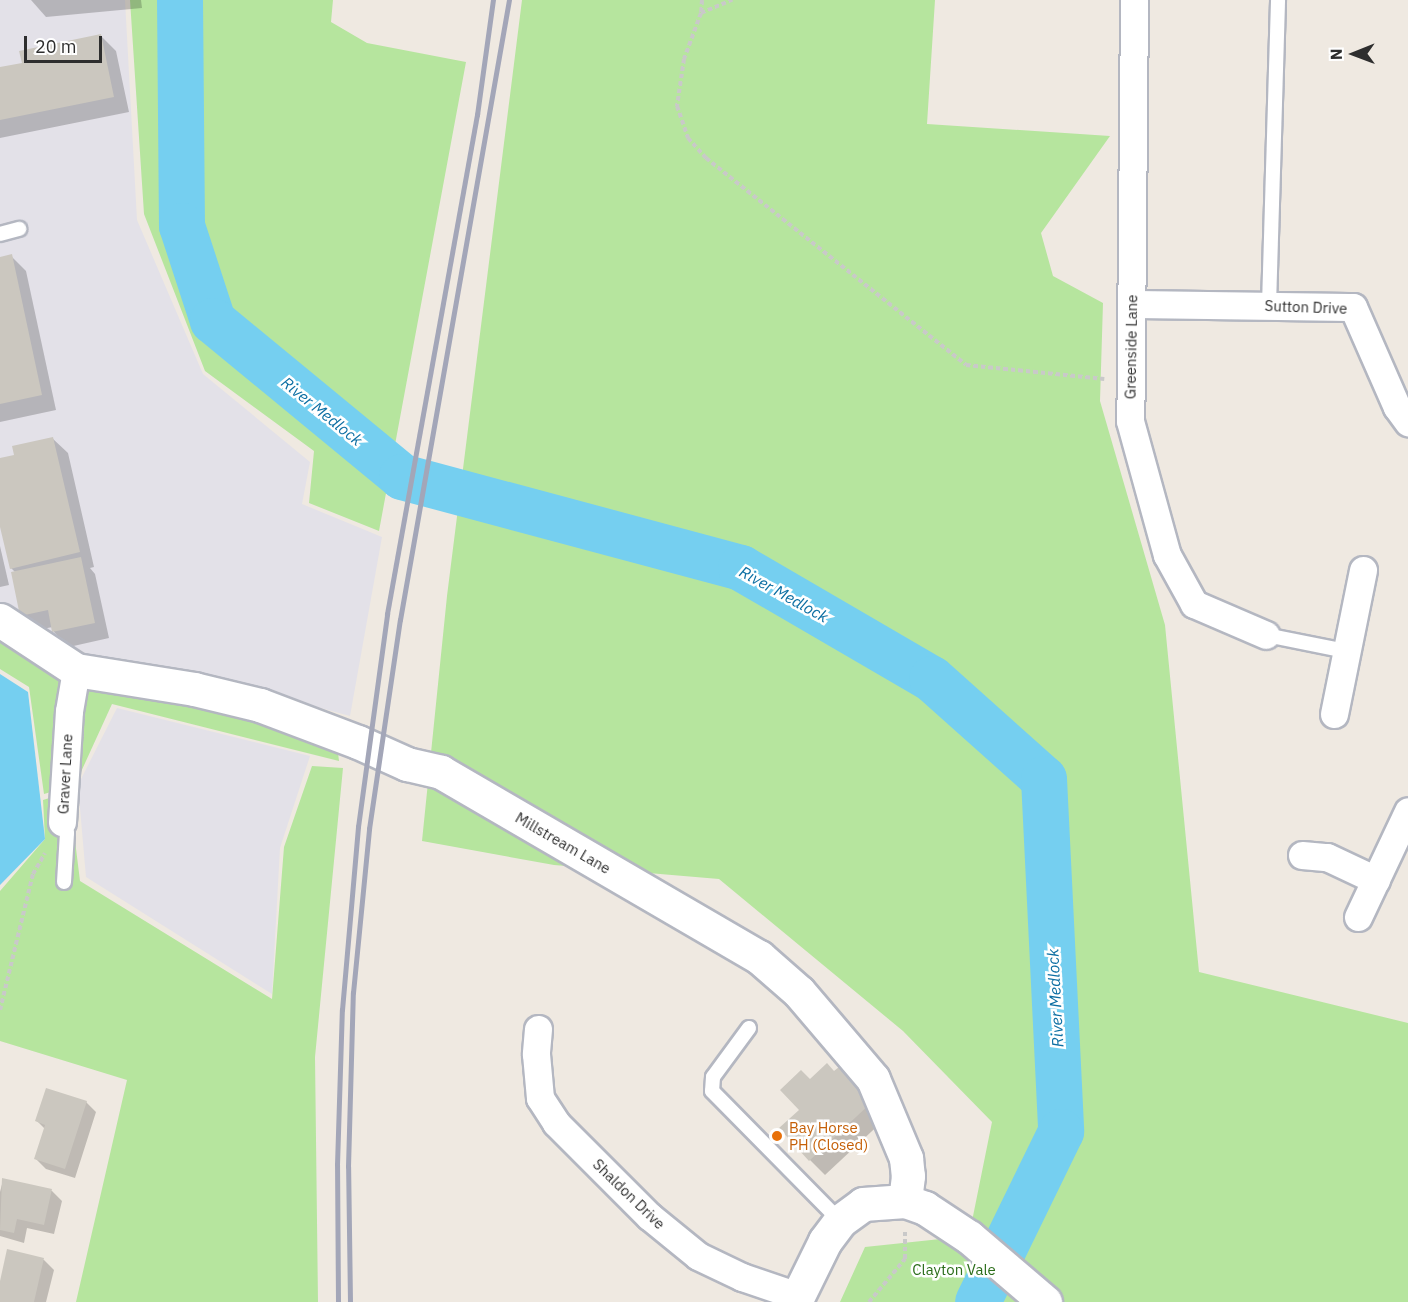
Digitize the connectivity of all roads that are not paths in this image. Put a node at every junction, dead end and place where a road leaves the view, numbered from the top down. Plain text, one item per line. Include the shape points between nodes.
1 (1134, 0) edge
2 (1278, 0) edge
3 (19, 229) dead end
4 (0, 234) edge
5 (1132, 304) junction
6 (1269, 305) junction
7 (1408, 422) edge
8 (1363, 570) dead end
9 (0, 620) edge
10 (1266, 635) joint
11 (1346, 651) junction
12 (76, 670) junction
13 (1334, 714) dead end
14 (1408, 811) edge
15 (62, 822) joint
16 (1302, 855) dead end
17 (1376, 880) junction
18 (64, 882) dead end
19 (1358, 918) dead end
20 (749, 1028) dead end
21 (537, 1029) dead end
22 (905, 1201) junction
23 (840, 1221) junction
24 (1036, 1295) edge
25 (797, 1299) edge

1 - 5 street, Greenside Lane
2 - 6 lane
3 - 4 lane
5 - 6 street, Sutton Drive
5 - 10 street, Greenside Lane via 1130,421 1167,555 1194,604
6 - 7 street, Sutton Drive via 1353,307 1397,407
8 - 11 street
9 - 12 street
10 - 11 lane
11 - 13 street
12 - 15 street, Graver Lane via 69,711
12 - 22 street, Millstream Lane via 194,689 260,705 407,764 441,772 759,957 799,992 873,1079 906,1158
14 - 17 street
15 - 18 lane via 67,833
16 - 17 street via 1326,857
17 - 19 street
20 - 23 lane via 713,1077 712,1091
21 - 25 street, Shaldon Drive via 540,1098 556,1124 649,1216 698,1256
22 - 23 street via 863,1204
22 - 24 street via 925,1208 969,1237
23 - 25 street via 825,1241

